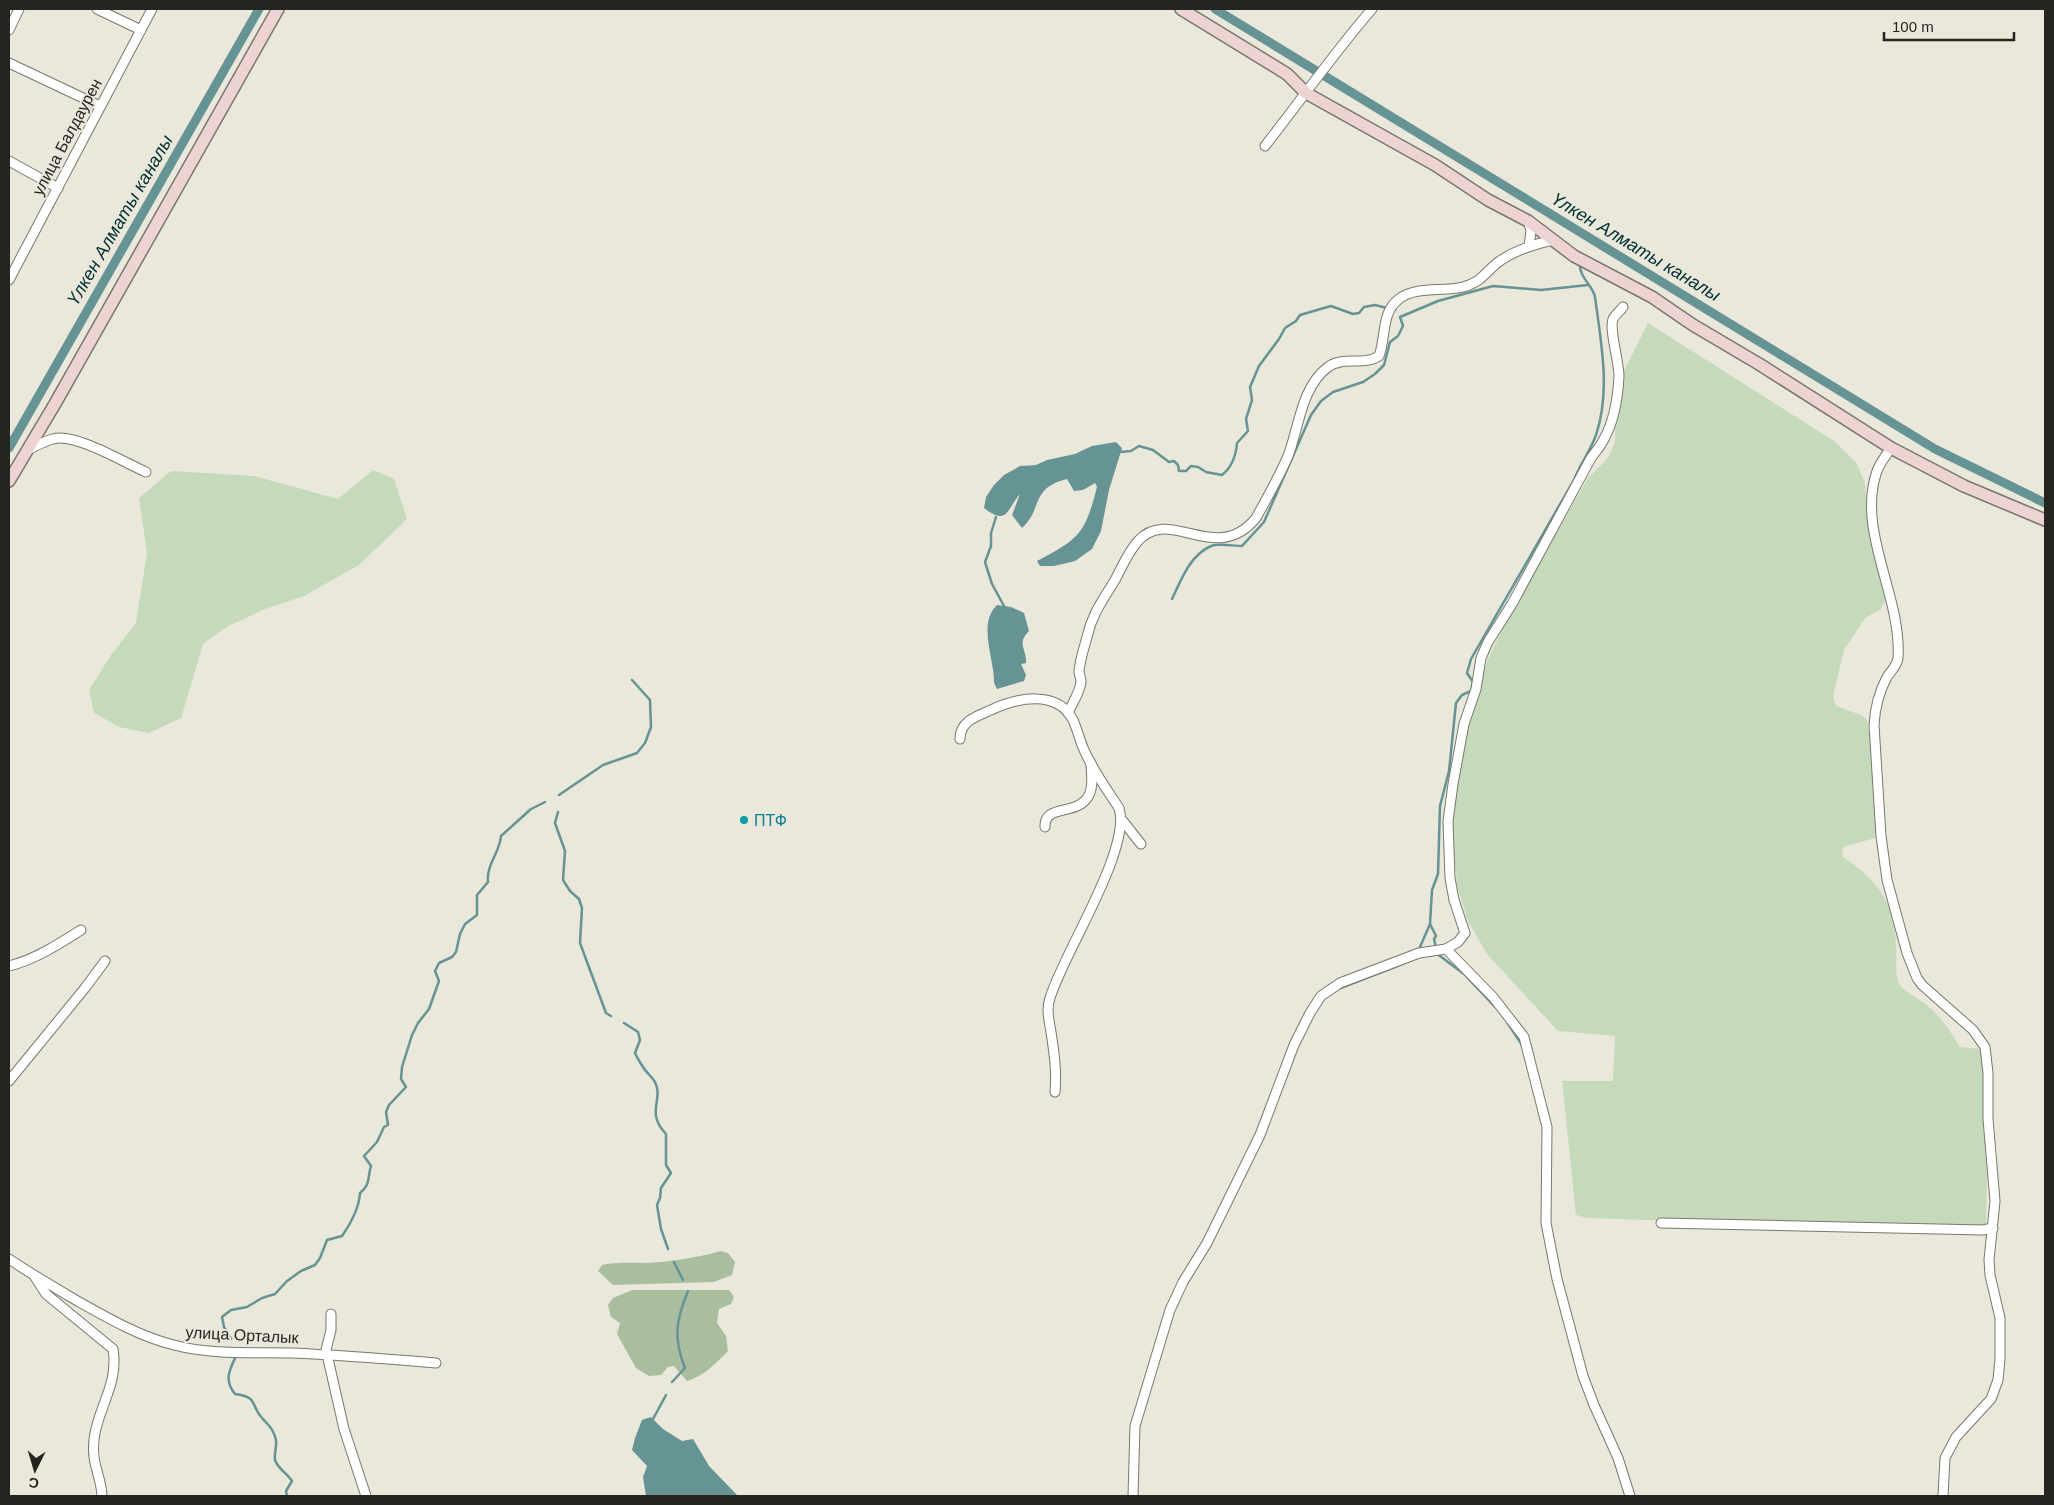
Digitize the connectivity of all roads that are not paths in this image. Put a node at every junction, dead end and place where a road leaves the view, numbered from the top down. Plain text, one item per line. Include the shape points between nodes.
1 (97, 9) edge
2 (152, 9) edge
3 (278, 9) edge
4 (1181, 9) edge
5 (1372, 9) edge
6 (15, 10) edge
7 (9, 30) edge
8 (141, 30) junction
9 (9, 64) edge
10 (1309, 89) junction
11 (100, 106) junction
12 (1265, 146) dead end
13 (9, 161) edge
14 (58, 188) junction
15 (1528, 221) junction
16 (1554, 240) junction
17 (1529, 246) junction
18 (9, 280) edge
19 (1623, 307) dead end
20 (1891, 448) junction
21 (28, 450) junction
22 (146, 472) dead end
23 (9, 481) edge
24 (2045, 520) edge
25 (1068, 713) junction
26 (960, 739) dead end
27 (1091, 763) junction
28 (1122, 820) junction
29 (1045, 827) dead end
30 (1141, 844) dead end
31 (81, 930) dead end
32 (1446, 949) junction
33 (105, 961) dead end
34 (9, 966) edge
35 (9, 1081) edge
36 (1055, 1092) dead end
37 (1661, 1224) dead end
38 (1993, 1228) junction
39 (9, 1259) edge
40 (35, 1277) junction
41 (331, 1314) dead end
42 (328, 1355) junction
43 (436, 1363) dead end
44 (102, 1496) edge
45 (366, 1496) edge
46 (1133, 1496) edge
47 (1630, 1496) edge
48 (1943, 1496) edge

1 - 8 street
2 - 8 street, улица Балдаурен
3 - 21 street
4 - 10 street
5 - 10 street
6 - 7 street
8 - 11 street, улица Балдаурен
9 - 11 street
10 - 12 street
10 - 15 street via 1488,200
11 - 14 street, улица Балдаурен
13 - 14 street
14 - 18 street, улица Балдаурен
15 - 16 street
15 - 17 street via 1531,231
16 - 17 street
16 - 20 street via 1596,269 1652,297
17 - 25 street via 1497,264 1473,284 1410,293 1399,298 1390,309 1379,356 1332,364 1323,371 1310,389 1288,456 1251,524 1226,538 1159,529 1139,540 1093,615 1079,672 1081,682
19 - 32 street via 1613,319 1611,329 1619,375 1616,400 1604,440 1481,658 1476,689 1464,724 1448,821 1450,878 1465,933
20 - 24 street via 1964,486
20 - 38 street via 1878,470 1870,513 1894,619 1898,658 1882,688 1874,725 1884,864 1892,903 1917,978 1973,1030 1985,1047 1995,1200
21 - 22 street via 54,438 65,438 91,446
21 - 23 street
25 - 26 street via 1054,702 1038,698 1023,700 993,709 967,722 960,732
25 - 27 street
27 - 28 street via 1119,808
27 - 29 street via 1089,796 1078,808 1048,816
28 - 30 street
28 - 36 street via 1092,908 1049,1000 1056,1067
31 - 34 street via 22,963
32 - 46 street via 1419,953 1340,983 1321,996 1310,1013 1294,1045 1260,1135 1170,1310 1135,1426
32 - 47 street via 1493,997 1524,1037 1547,1127 1546,1223 1557,1279 1583,1376 1618,1458
33 - 35 street
37 - 38 street via 1851,1229
38 - 48 street via 1989,1260 2000,1318 1998,1380 1990,1399 1956,1437 1945,1458
39 - 40 street, улица Орталык
40 - 42 street, улица Орталык via 126,1328 171,1345
40 - 44 street via 46,1294 113,1349 111,1388 94,1436 93,1464
41 - 42 street
42 - 43 street, улица Орталык
42 - 45 street via 344,1429

